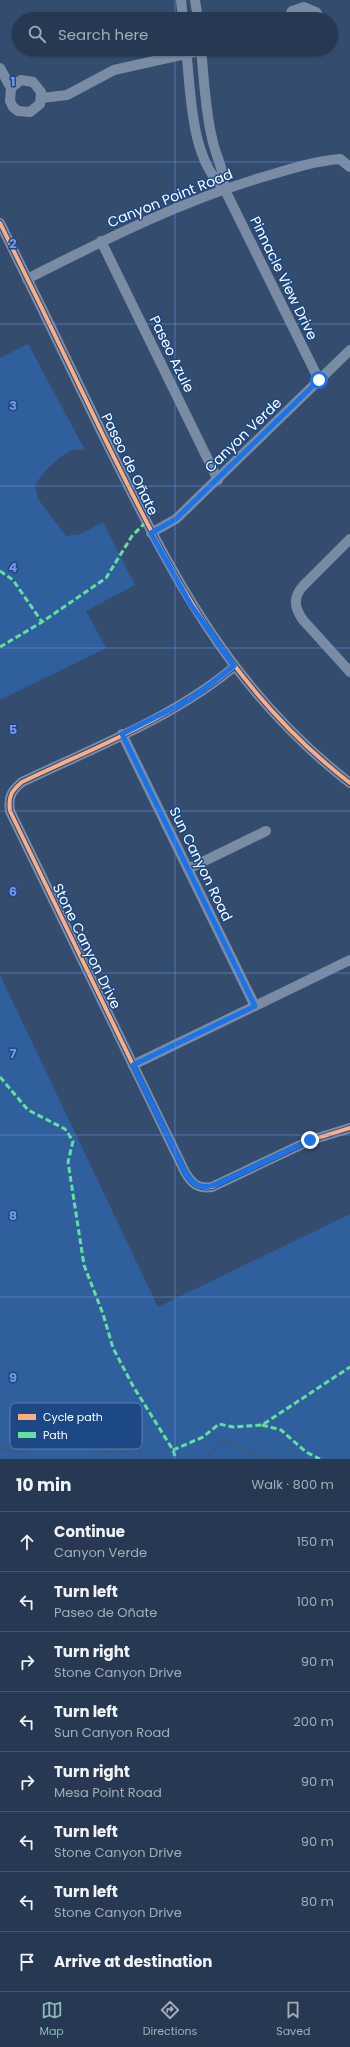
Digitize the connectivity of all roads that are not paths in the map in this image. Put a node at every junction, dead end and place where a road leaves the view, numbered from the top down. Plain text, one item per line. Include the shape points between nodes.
1 (181, 0) edge
2 (195, 0) edge
3 (182, 12) edge
4 (197, 12) edge
5 (292, 12) edge
6 (316, 12) edge
7 (171, 56) edge
8 (188, 56) edge
9 (204, 56) edge
10 (0, 68) edge
11 (11, 88) junction
12 (42, 98) junction
13 (350, 167) edge
14 (224, 188) junction
15 (0, 224) edge
16 (101, 241) junction
17 (27, 279) junction
18 (350, 350) edge
19 (319, 380) junction
20 (218, 480) junction
21 (151, 533) junction
22 (350, 539) edge
23 (234, 666) junction
24 (350, 672) edge
25 (122, 734) junction
26 (350, 783) edge
27 (266, 831) dead end
28 (188, 868) junction
29 (350, 960) edge
30 (255, 1006) junction
31 (133, 1065) junction
32 (350, 1128) edge

1 - 3 street
2 - 4 street
5 - 6 street via 304,7
7 - 12 street via 114,70 67,95
8 - 14 street, Pinnacle View Drive via 200,147 208,169
9 - 14 street, Pinnacle View Drive via 210,128 223,172
10 - 11 street
11 - 12 street via 21,80 33,82 41,92
11 - 12 street via 10,101 18,111 30,112 36,109
13 - 14 street, Canyon Point Road via 340,159 322,160
14 - 16 street, Canyon Point Road
14 - 19 street, Pinnacle View Drive
15 - 17 street, Paseo de Oñate
16 - 17 street, Canyon Point Road
16 - 20 street, Paseo Azule
17 - 21 street, Paseo de Oñate
18 - 19 street, Canyon Verde
19 - 20 street, Canyon Verde
20 - 21 street, Canyon Verde via 176,519
21 - 23 street, Paseo de Oñate via 191,605
22 - 24 street via 303,586 297,593 295,602 303,620
23 - 25 street, Stone Canyon Drive via 191,699
23 - 26 street, Paseo de Oñate via 287,726
25 - 28 street, Sun Canyon Road
25 - 31 street, Stone Canyon Drive via 22,782 12,791 9,804 12,817
27 - 28 street
28 - 30 street, Sun Canyon Road
29 - 30 street
30 - 31 street
31 - 32 street, Stone Canyon Drive via 185,1172 199,1188 212,1187 310,1140

